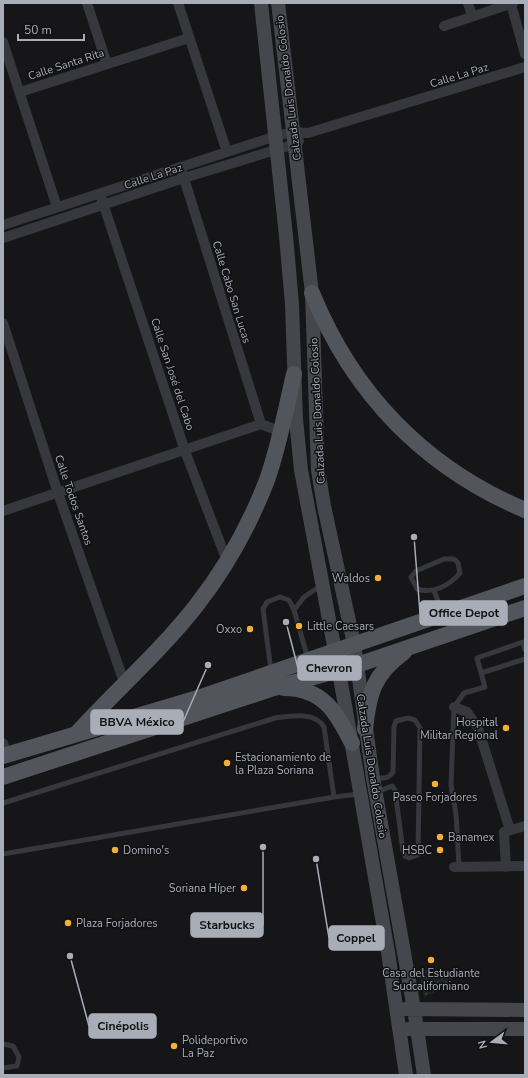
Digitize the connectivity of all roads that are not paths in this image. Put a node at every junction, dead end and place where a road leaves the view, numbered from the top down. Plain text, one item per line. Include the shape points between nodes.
1 (87, 3) edge
2 (178, 3) edge
3 (261, 3) edge
4 (278, 3) edge
5 (468, 3) edge
6 (512, 3) edge
7 (472, 16) junction
8 (444, 26) dead end
9 (189, 38) junction
10 (3, 42) edge
11 (525, 54) edge
12 (107, 64) junction
13 (525, 67) edge
14 (20, 92) junction
15 (294, 138) junction
16 (277, 143) junction
17 (227, 152) junction
18 (180, 167) junction
19 (184, 178) junction
20 (100, 194) junction
21 (103, 205) junction
22 (57, 207) junction
23 (3, 225) edge
24 (3, 238) edge
25 (312, 293) junction
26 (3, 323) edge
27 (294, 374) junction
28 (261, 424) junction
29 (281, 432) junction
30 (185, 451) junction
31 (58, 493) junction
32 (525, 510) edge
33 (3, 511) edge
34 (227, 561) junction
35 (323, 584) junction
36 (525, 586) edge
37 (434, 590) junction
38 (525, 608) edge
39 (294, 610) junction
40 (443, 614) junction
41 (354, 644) junction
42 (412, 646) junction
43 (525, 650) edge
44 (336, 651) junction
45 (525, 659) edge
46 (308, 660) junction
47 (357, 665) junction
48 (339, 670) junction
49 (481, 672) junction
50 (273, 680) junction
51 (124, 682) junction
52 (198, 698) junction
53 (454, 707) junction
54 (179, 721) junction
55 (98, 728) junction
56 (366, 729) junction
57 (75, 735) junction
58 (124, 738) junction
59 (352, 743) junction
60 (4, 751) edge
61 (3, 777) edge
62 (374, 785) junction
63 (360, 794) junction
64 (334, 797) junction
65 (3, 803) edge
66 (379, 811) junction
67 (525, 826) edge
68 (510, 830) junction
69 (3, 854) edge
70 (525, 866) edge
71 (456, 867) joint
72 (506, 867) junction
73 (414, 1009) junction
74 (397, 1010) junction
75 (525, 1010) edge
76 (417, 1028) junction
77 (399, 1029) junction
78 (524, 1029) edge
79 (3, 1044) edge
80 (3, 1068) edge
81 (406, 1075) edge
82 (424, 1075) edge

1 - 12 street
2 - 9 street
3 - 16 main road, Calzada Luis Donaldo Colosio
4 - 15 main road, Calzada Luis Donaldo Colosio
5 - 7 street
6 - 7 street
6 - 11 street
7 - 8 street
9 - 12 street, Calle Santa Rita
9 - 17 street
10 - 14 street
12 - 14 street, Calle Santa Rita
13 - 15 street, Calle La Paz
14 - 22 street
15 - 16 street, Calle La Paz
15 - 25 main road, Calzada Luis Donaldo Colosio
16 - 17 street, Calle La Paz
16 - 19 street, Calle La Paz
16 - 27 main road, Calzada Luis Donaldo Colosio via 292,304
17 - 18 street, Calle La Paz
18 - 19 street, Calle Cabo San Lucas
18 - 20 street, Calle La Paz
19 - 21 street, Calle La Paz
19 - 28 street, Calle Cabo San Lucas
20 - 21 street, Calle San José del Cabo
20 - 22 street, Calle La Paz
21 - 24 street, Calle La Paz
21 - 30 street, Calle San José del Cabo
22 - 23 street, Calle La Paz
25 - 32 main road via 340,352 370,394 404,433 446,467 486,492
25 - 41 main road, Calzada Luis Donaldo Colosio via 318,470
26 - 31 street, Calle Todos Santos
27 - 29 main road
27 - 35 main road, Calzada Luis Donaldo Colosio via 301,470
28 - 29 street
28 - 30 street
29 - 34 main road via 267,480
30 - 31 street
30 - 34 street, Calle San José del Cabo
31 - 33 street
31 - 51 street, Calle Todos Santos
34 - 51 main road via 183,621
35 - 39 lane via 304,597
35 - 44 main road, Calzada Luis Donaldo Colosio
36 - 40 main road
37 - 37 lane via 417,589 411,577 416,571 444,559 454,559 458,563 460,573 454,580
37 - 40 lane
38 - 42 main road
39 - 46 lane
39 - 50 lane via 289,600 280,597 267,602 263,609
40 - 41 main road
41 - 44 main road
41 - 47 main road, Calzada Luis Donaldo Colosio
42 - 47 main road
42 - 56 main road via 391,662 375,684 368,702
43 - 49 lane via 523,642 477,658
44 - 46 main road
44 - 48 main road, Calzada Luis Donaldo Colosio
45 - 49 lane
46 - 50 main road
47 - 48 main road
47 - 56 main road, Calzada Luis Donaldo Colosio
48 - 50 main road
48 - 59 main road, Calzada Luis Donaldo Colosio
49 - 53 lane via 485,687 464,693
50 - 52 main road
50 - 54 main road
50 - 59 main road via 327,703 341,721
51 - 57 main road
52 - 54 main road via 173,711 172,716
52 - 55 main road
53 - 68 street via 466,712 478,728
53 - 71 lane via 451,785 456,814
54 - 58 main road
55 - 57 main road
55 - 58 main road via 123,728 127,731
56 - 62 main road, Calzada Luis Donaldo Colosio
57 - 60 main road
58 - 61 main road
59 - 63 main road, Calzada Luis Donaldo Colosio
62 - 62 lane via 392,786 395,790 403,851 408,858 418,855 420,728 415,720 408,718 396,721 393,772
62 - 66 main road, Calzada Luis Donaldo Colosio
63 - 64 lane
63 - 66 main road via 370,796
63 - 74 main road, Calzada Luis Donaldo Colosio
64 - 65 lane via 324,727 317,719 298,715 275,718
64 - 69 lane
66 - 73 main road, Calzada Luis Donaldo Colosio
67 - 68 street
68 - 72 street via 504,832
70 - 72 street
71 - 72 street
73 - 74 main road
73 - 75 main road
73 - 76 main road, Calzada Luis Donaldo Colosio
74 - 77 main road, Calzada Luis Donaldo Colosio
75 - 78 main road
76 - 77 main road
76 - 78 main road
76 - 82 main road, Calzada Luis Donaldo Colosio
77 - 81 main road, Calzada Luis Donaldo Colosio
79 - 80 lane via 13,1046 19,1057 17,1066

